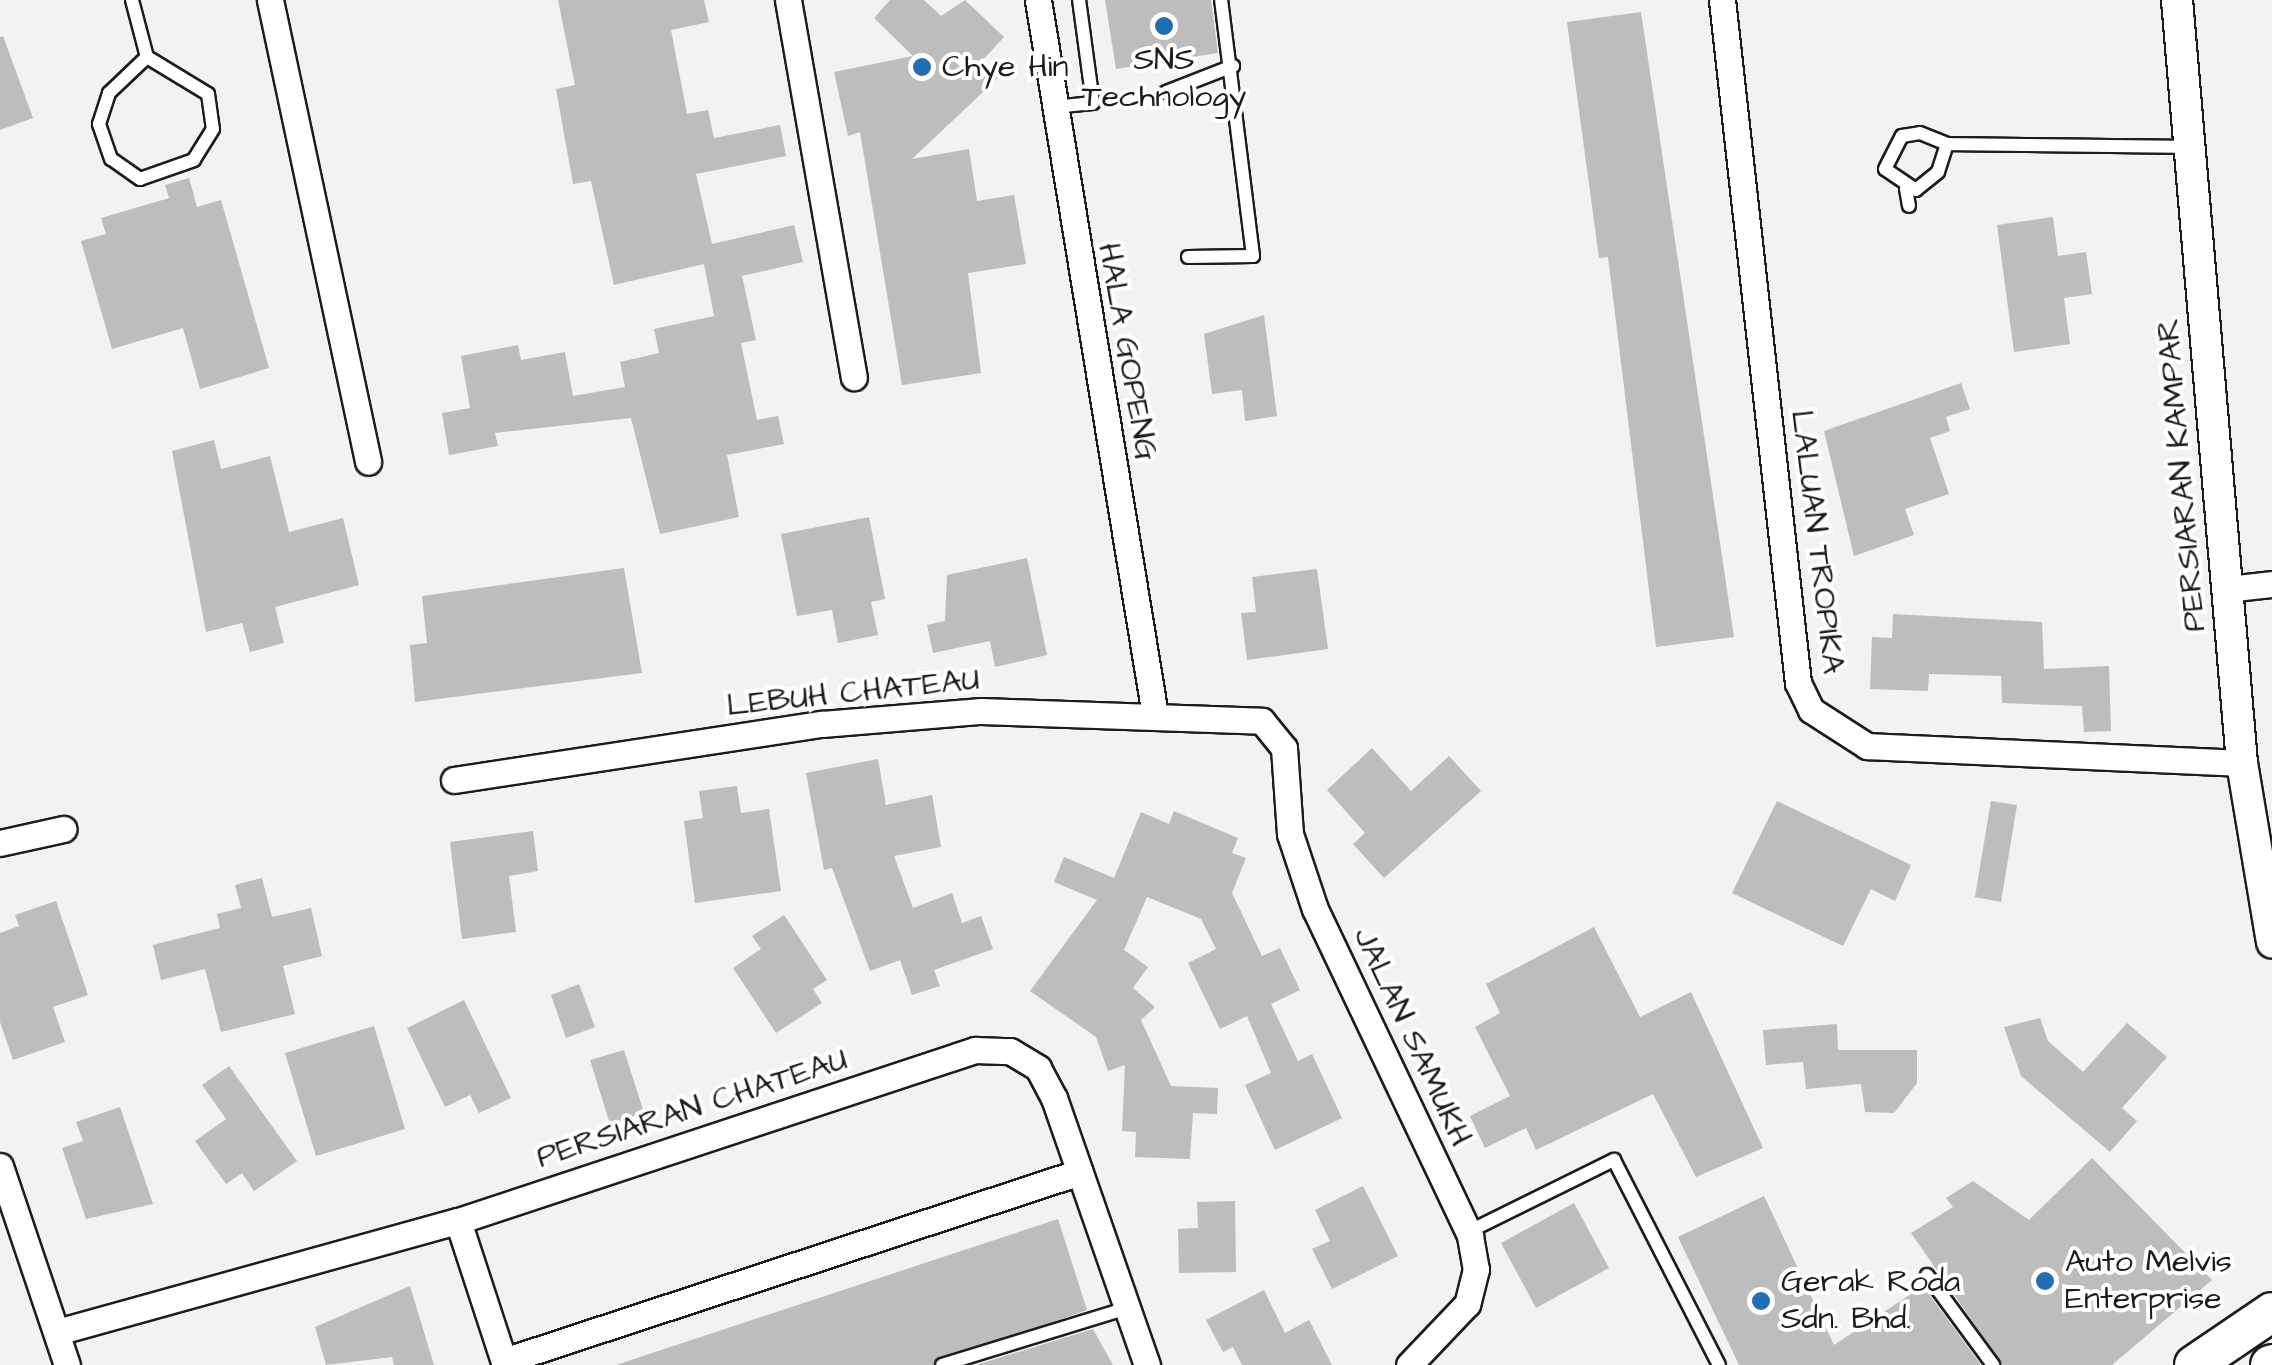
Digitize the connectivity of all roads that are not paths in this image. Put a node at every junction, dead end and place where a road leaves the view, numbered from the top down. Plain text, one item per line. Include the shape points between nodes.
1 (132, 0) edge
2 (270, 0) edge
3 (788, 0) edge
4 (1038, 0) edge
5 (1079, 0) edge
6 (1221, 0) edge
7 (1722, 0) edge
8 (2177, 0) edge
9 (147, 58) junction
10 (1233, 66) junction
11 (1166, 92) dead end
12 (1052, 107) junction
13 (1948, 144) junction
14 (2190, 147) junction
15 (1906, 189) junction
16 (1909, 206) dead end
17 (1188, 258) dead end
18 (854, 377) dead end
19 (368, 462) dead end
20 (2272, 584) edge
21 (2227, 588) junction
22 (1155, 715) junction
23 (1262, 721) joint
24 (2242, 764) junction
25 (454, 780) dead end
26 (62, 829) dead end
27 (0, 844) edge
28 (2272, 943) edge
29 (0, 1166) edge
30 (1080, 1172) junction
31 (458, 1221) junction
32 (1468, 1232) junction
33 (1927, 1275) dead end
34 (1127, 1308) junction
35 (2272, 1312) edge
36 (57, 1332) junction
37 (505, 1363) edge
38 (67, 1365) edge
39 (942, 1365) edge
40 (1146, 1365) edge
41 (1409, 1365) edge
42 (1719, 1365) edge
43 (1993, 1365) edge
44 (2194, 1365) edge

1 - 9 lane
2 - 19 street
3 - 18 street
4 - 12 street, HALA GOPENG
5 - 12 lane via 1093,102
6 - 10 lane
7 - 24 street, LALUAN TROPIKA via 1798,683 1811,710 1867,746
8 - 14 street, PERSIARAN KAMPAR
9 - 9 lane via 109,94 99,124 111,159 140,179 194,160 213,129 208,94
10 - 11 lane
10 - 17 lane via 1253,256
12 - 22 street, HALA GOPENG
13 - 14 lane
13 - 15 lane via 1930,183
13 - 15 lane via 1902,136 1886,169
14 - 21 street, PERSIARAN KAMPAR
15 - 16 lane
20 - 21 street
21 - 24 street, PERSIARAN KAMPAR
22 - 23 street, LEBUH CHATEAU
22 - 25 street, LEBUH CHATEAU via 980,711 822,724
23 - 32 street, JALAN SAMUKH via 1284,748 1290,834 1315,909
24 - 28 street, PERSIARAN KAMPAR
26 - 27 street
29 - 36 street
30 - 31 street, PERSIARAN CHATEAU via 1038,1068 1010,1050 976,1050
30 - 34 street, PERSIARAN CHATEAU
30 - 37 street
31 - 36 street, PERSIARAN CHATEAU
31 - 37 street
32 - 41 street, JALAN SAMUKH via 1476,1269 1467,1304
32 - 42 lane via 1614,1160
33 - 43 lane
34 - 39 lane
34 - 40 street, PERSIARAN CHATEAU
35 - 44 main road
36 - 38 street

